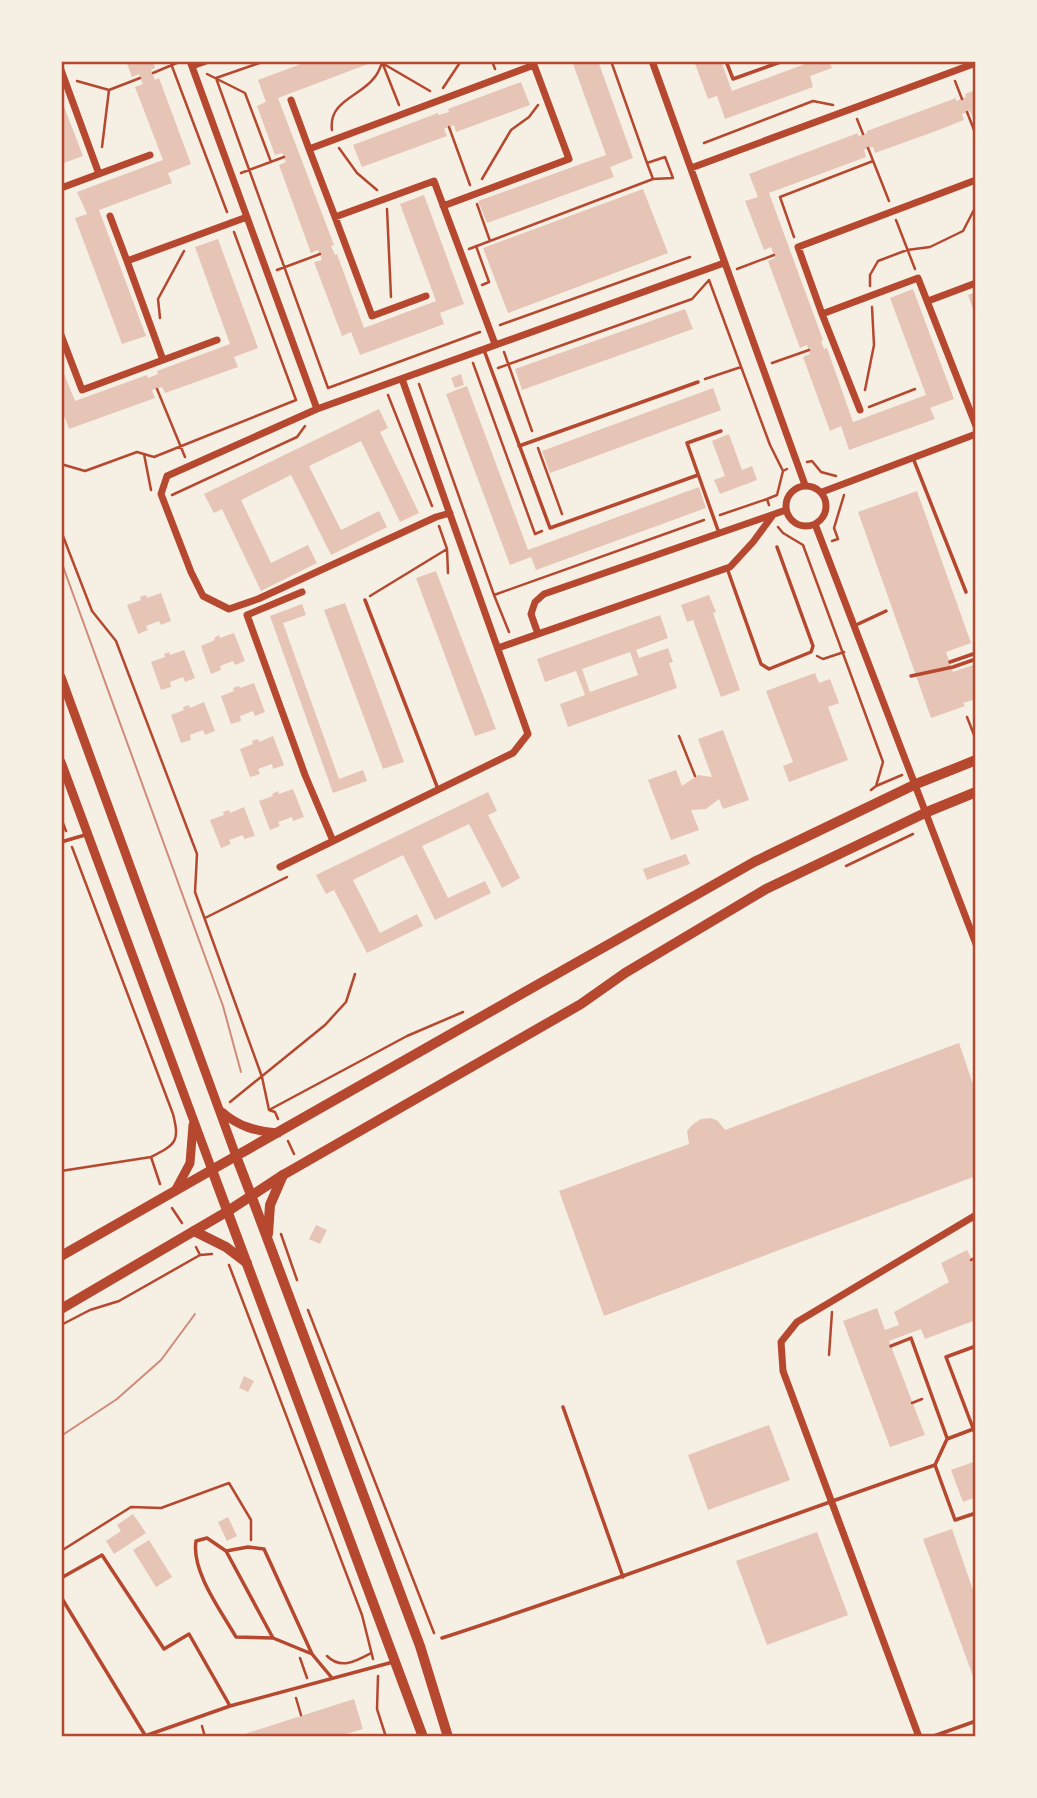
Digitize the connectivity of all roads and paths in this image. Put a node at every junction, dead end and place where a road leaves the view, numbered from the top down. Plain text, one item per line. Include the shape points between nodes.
1 (180, 61) edge
2 (206, 61) edge
3 (265, 61) edge
4 (461, 61) edge
5 (611, 61) edge
6 (652, 61) edge
7 (726, 61) edge
8 (783, 61) edge
9 (382, 62) edge
10 (976, 63) edge
11 (191, 64) edge
12 (951, 71) junction
13 (153, 73) dead end
14 (63, 74) edge
15 (140, 78) dead end
16 (216, 78) junction
17 (109, 90) junction
18 (545, 96) junction
19 (962, 99) dead end
20 (291, 100) dead end
21 (852, 108) junction
22 (967, 112) dead end
23 (403, 115) junction
24 (863, 134) dead end
25 (976, 135) edge
26 (334, 140) junction
27 (704, 143) dead end
28 (309, 149) junction
29 (102, 150) dead end
30 (150, 155) dead end
31 (284, 157) dead end
32 (873, 161) dead end
33 (271, 162) junction
34 (647, 163) junction
35 (691, 168) junction
36 (248, 170) junction
37 (99, 174) junction
38 (231, 176) junction
39 (653, 179) junction
40 (976, 180) edge
41 (61, 188) edge
42 (473, 194) junction
43 (387, 198) junction
44 (976, 205) edge
45 (443, 206) junction
46 (110, 216) dead end
47 (247, 217) junction
48 (335, 218) junction
49 (193, 237) junction
50 (476, 246) junction
51 (798, 247) junction
52 (460, 252) junction
53 (320, 254) dead end
54 (774, 256) dead end
55 (690, 257) dead end
56 (127, 261) junction
57 (724, 262) junction
58 (284, 268) junction
59 (728, 272) junction
60 (268, 274) junction
61 (976, 283) edge
62 (474, 288) junction
63 (426, 296) dead end
64 (871, 297) junction
65 (928, 301) junction
66 (391, 309) junction
67 (822, 314) junction
68 (160, 323) dead end
69 (489, 329) junction
70 (61, 335) edge
71 (217, 340) dead end
72 (495, 344) junction
73 (483, 348) junction
74 (809, 350) dead end
75 (469, 354) junction
76 (163, 360) junction
77 (763, 366) junction
78 (741, 367) junction
79 (491, 370) junction
80 (744, 373) junction
81 (415, 374) junction
82 (477, 376) junction
83 (402, 379) junction
84 (698, 382) joint
85 (385, 386) junction
86 (157, 389) dead end
87 (915, 389) dead end
88 (296, 400) dead end
89 (317, 409) junction
90 (860, 411) junction
91 (976, 426) edge
92 (721, 431) dead end
93 (976, 434) edge
94 (519, 446) junction
95 (180, 447) junction
96 (914, 458) junction
97 (61, 464) edge
98 (798, 465) junction
99 (189, 467) junction
100 (783, 471) junction
101 (698, 475) junction
102 (805, 485) junction
103 (841, 485) junction
104 (822, 492) junction
105 (767, 499) junction
106 (786, 510) junction
107 (450, 513) junction
108 (773, 515) junction
109 (436, 517) junction
110 (713, 517) junction
111 (815, 524) junction
112 (550, 528) junction
113 (61, 531) edge
114 (719, 533) junction
115 (822, 544) junction
116 (777, 547) dead end
117 (447, 549) junction
118 (806, 550) junction
119 (727, 568) junction
120 (447, 573) dead end
121 (302, 592) dead end
122 (966, 592) dead end
123 (494, 595) junction
124 (365, 600) joint
125 (886, 611) dead end
126 (854, 625) junction
127 (538, 634) junction
128 (513, 642) junction
129 (498, 648) junction
130 (811, 652) junction
131 (844, 652) junction
132 (976, 653) edge
133 (976, 659) edge
134 (950, 662) dead end
135 (911, 676) dead end
136 (61, 677) edge
137 (967, 717) dead end
138 (679, 736) dead end
139 (976, 740) edge
140 (976, 760) edge
141 (61, 762) edge
142 (695, 776) dead end
143 (916, 784) junction
144 (438, 789) junction
145 (976, 792) edge
146 (867, 794) dead end
147 (926, 812) junction
148 (87, 834) junction
149 (332, 841) junction
150 (61, 842) edge
151 (280, 867) dead end
152 (295, 873) dead end
153 (205, 918) junction
154 (976, 944) edge
155 (355, 974) dead end
156 (467, 1010) dead end
157 (262, 1077) junction
158 (220, 1110) junction
159 (270, 1110) junction
160 (193, 1120) junction
161 (281, 1131) junction
162 (236, 1156) junction
163 (151, 1157) dead end
164 (299, 1166) junction
165 (212, 1170) junction
166 (61, 1171) edge
167 (283, 1175) junction
168 (174, 1191) junction
169 (251, 1195) junction
170 (228, 1211) junction
171 (976, 1216) edge
172 (279, 1227) dead end
173 (194, 1231) junction
174 (268, 1242) junction
175 (200, 1255) dead end
176 (61, 1256) edge
177 (976, 1257) edge
178 (971, 1260) dead end
179 (248, 1264) junction
180 (300, 1290) dead end
181 (832, 1302) junction
182 (305, 1303) dead end
183 (61, 1309) edge
184 (61, 1325) edge
185 (891, 1346) dead end
186 (976, 1346) edge
187 (829, 1355) dead end
188 (563, 1408) dead end
189 (974, 1429) edge
190 (976, 1436) edge
191 (947, 1439) junction
192 (935, 1465) junction
193 (832, 1500) junction
194 (976, 1513) edge
195 (251, 1520) dead end
196 (61, 1550) edge
197 (226, 1551) junction
198 (624, 1577) junction
199 (61, 1578) edge
200 (61, 1597) edge
201 (272, 1637) junction
202 (439, 1639) joint
203 (309, 1647) junction
204 (371, 1653) dead end
205 (312, 1654) junction
206 (395, 1662) junction
207 (332, 1678) junction
208 (378, 1678) dead end
209 (294, 1690) junction
210 (230, 1706) junction
211 (301, 1716) dead end
212 (976, 1721) edge
213 (144, 1736) edge
214 (386, 1737) edge
215 (423, 1737) edge
216 (448, 1737) edge
217 (919, 1737) edge
218 (931, 1737) edge

1 - 13 path
2 - 11 street
3 - 16 path
4 - 9 path via 438,96
5 - 34 path
6 - 35 street
7 - 8 lane via 733,79
9 - 23 path
9 - 26 path via 373,80 344,100 331,122
10 - 12 street
11 - 16 path
11 - 38 street
12 - 19 path
12 - 21 street
14 - 17 path
14 - 37 street
15 - 17 path
16 - 33 path via 245,93
16 - 36 path
17 - 29 path
18 - 23 street via 534,65
18 - 42 path via 530,117 510,130
18 - 42 street via 569,159
20 - 28 street
21 - 24 path
21 - 27 path via 813,102
21 - 35 street
22 - 25 path
23 - 26 street
26 - 28 street
26 - 43 path via 357,173
28 - 48 street
30 - 37 street
31 - 33 path
32 - 51 path via 780,197
33 - 36 path
34 - 39 path
34 - 39 path via 665,157 673,178
35 - 57 street
36 - 38 path
36 - 58 path
37 - 41 street
38 - 47 street
39 - 50 path
40 - 51 street
42 - 45 street
43 - 45 street via 434,181
43 - 48 street
43 - 66 path
44 - 64 path via 963,232 930,247 878,261 870,275
45 - 52 street
46 - 56 street
47 - 49 street
47 - 60 street
48 - 66 street via 372,316
49 - 56 street
49 - 68 path via 158,299
50 - 52 path
50 - 62 path via 489,282
51 - 67 street
52 - 62 street
53 - 58 path
54 - 59 path
55 - 69 path
56 - 76 street
57 - 59 street
57 - 72 street
58 - 60 path
58 - 69 path via 328,387
59 - 77 street
60 - 89 street
61 - 65 street
62 - 69 street
63 - 66 street
64 - 65 street via 918,278
64 - 67 street
64 - 90 path via 874,345
65 - 91 street
67 - 90 street
69 - 72 street
70 - 76 street via 82,390
71 - 76 street
72 - 73 street
73 - 75 street
73 - 79 lane
74 - 77 path
75 - 81 street
75 - 82 path
77 - 80 path
77 - 98 street
78 - 79 path via 709,280 692,299
78 - 80 path
78 - 84 path
79 - 82 path
79 - 94 lane
80 - 100 path
81 - 83 street
81 - 123 path
82 - 112 path via 535,534
83 - 85 street
83 - 107 street
84 - 94 lane
85 - 89 street
85 - 109 path
86 - 95 path
87 - 90 path
88 - 95 path
89 - 99 street
92 - 101 lane via 687,443
93 - 96 street
94 - 112 lane
95 - 97 path via 154,457 137,452 85,471
95 - 99 path
96 - 103 street
96 - 122 lane
98 - 100 path
98 - 102 street
98 - 103 path via 812,461 821,472 835,475
99 - 109 street via 167,477 162,494 204,596 229,609
100 - 105 path via 777,495
101 - 110 lane
101 - 112 lane
102 - 104 street
102 - 106 street via 790,493
103 - 104 street
103 - 115 path via 845,497 834,528 838,539
104 - 111 street via 826,510
105 - 108 path
105 - 110 path
106 - 108 street
106 - 111 street via 797,524
107 - 109 street
107 - 129 street
108 - 114 street
108 - 118 path via 783,533
108 - 119 street
109 - 117 path
110 - 114 lane
110 - 123 path
111 - 115 street
113 - 153 path via 92,611 116,641 197,854 195,892
114 - 127 street via 544,594 531,614
115 - 118 path
115 - 126 street
116 - 130 lane via 813,646
117 - 120 path
117 - 124 path
118 - 131 path
119 - 127 street
119 - 130 lane via 765,668
121 - 149 street via 247,615
123 - 128 path
124 - 144 lane
125 - 126 lane
126 - 143 street
127 - 128 street
128 - 129 street
129 - 144 street via 528,734 513,753
130 - 131 path via 823,659
131 - 146 path via 883,762 876,786
132 - 134 lane
133 - 135 lane
136 - 158 street
137 - 139 path
138 - 142 path
140 - 143 main road
141 - 148 street
143 - 147 street
143 - 161 main road via 754,862
144 - 149 street
145 - 147 main road
147 - 154 street
147 - 164 main road via 766,889 625,972 582,1004
148 - 150 lane
148 - 160 street
149 - 151 street
152 - 153 path
153 - 157 path
155 - 157 path via 346,1002
156 - 159 path via 407,1036
157 - 159 path
158 - 161 street via 247,1128
158 - 162 street
159 - 161 path via 275,1112
160 - 165 street
160 - 168 street via 190,1163
161 - 162 main road
161 - 164 path
162 - 165 main road
162 - 169 main road
163 - 166 path
164 - 167 main road
165 - 168 main road
165 - 170 main road
167 - 169 main road
167 - 174 main road via 270,1205
168 - 176 main road
169 - 170 main road
169 - 174 main road
170 - 173 main road
170 - 179 main road
171 - 181 street
172 - 180 path
173 - 179 main road
173 - 183 main road
174 - 216 main road via 420,1646
175 - 184 path via 119,1301
177 - 178 path
179 - 206 main road
181 - 187 path
181 - 193 street via 797,1322 781,1342 783,1371
182 - 202 path
185 - 191 lane via 911,1338
186 - 189 lane via 946,1357
188 - 198 lane
189 - 190 lane
189 - 191 lane
191 - 192 lane
192 - 193 lane
192 - 194 lane via 955,1520
193 - 198 lane
193 - 217 street
195 - 196 path via 229,1482 161,1508 131,1507
197 - 201 lane
197 - 201 lane via 207,1538 196,1541 194,1553 229,1626 236,1637
197 - 203 lane via 264,1549
198 - 202 lane
199 - 210 lane via 102,1555 164,1649 189,1634
200 - 213 lane
201 - 205 lane
203 - 204 path via 334,1663 352,1662
203 - 205 lane
205 - 207 lane
206 - 207 lane
206 - 215 main road
207 - 209 lane
208 - 214 path via 377,1709
209 - 210 lane
209 - 211 path
210 - 213 lane
212 - 218 lane

